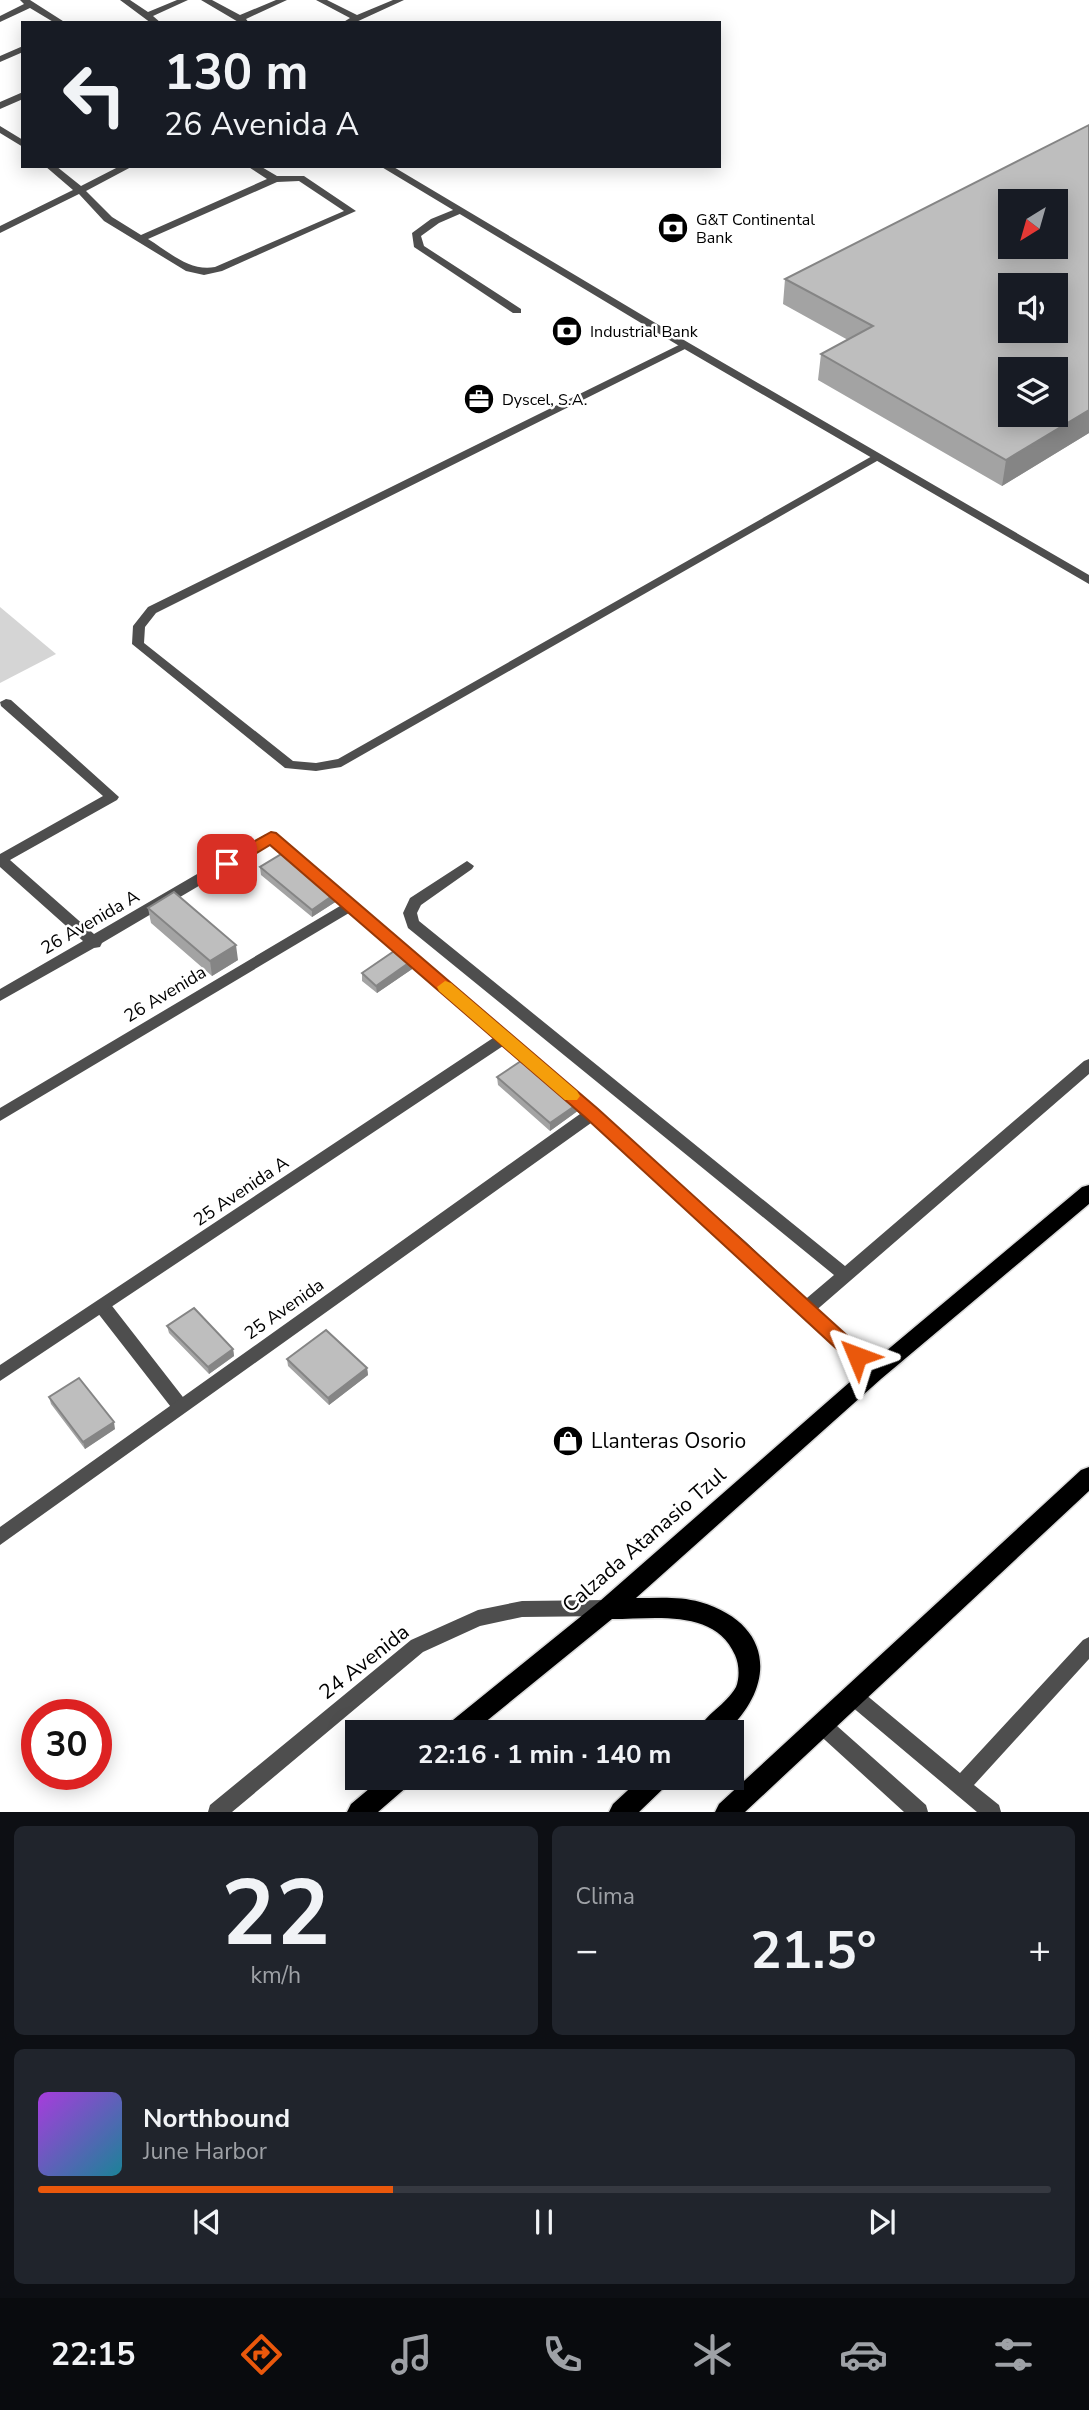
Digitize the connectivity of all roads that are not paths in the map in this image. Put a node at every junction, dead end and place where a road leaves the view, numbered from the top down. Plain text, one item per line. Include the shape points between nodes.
1 (124, 0) edge
2 (184, 0) edge
3 (205, 0) edge
4 (283, 0) edge
5 (320, 0) edge
6 (400, 0) edge
7 (28, 2) edge
8 (147, 16) junction
9 (356, 18) junction
10 (0, 19) edge
11 (59, 21) edge
12 (154, 21) edge
13 (243, 21) edge
14 (350, 21) edge
15 (21, 50) edge
16 (0, 59) edge
17 (21, 96) edge
18 (0, 106) edge
19 (0, 129) edge
20 (21, 142) edge
21 (52, 168) edge
22 (124, 168) edge
23 (256, 168) edge
24 (388, 168) edge
25 (275, 179) junction
26 (80, 190) junction
27 (458, 211) junction
28 (0, 230) edge
29 (143, 238) junction
30 (517, 311) dead end
31 (685, 345) junction
32 (878, 457) junction
33 (1089, 580) edge
34 (6, 703) dead end
35 (0, 860) edge
36 (467, 866) dead end
37 (350, 906) junction
38 (94, 943) junction
39 (0, 996) edge
40 (504, 1038) junction
41 (1089, 1065) edge
42 (592, 1114) junction
43 (0, 1115) edge
44 (1089, 1193) edge
45 (844, 1274) junction
46 (103, 1307) junction
47 (807, 1308) junction
48 (874, 1373) junction
49 (0, 1374) edge
50 (180, 1406) junction
51 (1089, 1476) edge
52 (0, 1537) edge
53 (608, 1608) junction
54 (1089, 1646) edge
55 (852, 1695) junction
56 (471, 1720) edge
57 (723, 1720) edge
58 (821, 1724) junction
59 (961, 1785) junction
60 (385, 1790) edge
61 (645, 1790) edge
62 (217, 1811) edge
63 (359, 1811) edge
64 (621, 1811) edge
65 (727, 1811) edge
66 (919, 1811) edge
67 (992, 1811) edge

1 - 8 street
2 - 8 street
3 - 13 street
4 - 13 street
5 - 9 street
6 - 9 street
7 - 10 street
7 - 11 street
8 - 12 street
9 - 14 street
15 - 16 street
17 - 18 street
19 - 20 street
21 - 26 street
22 - 26 street
23 - 25 street
24 - 27 street
25 - 29 street
25 - 29 street via 301,178 351,211 205,272 190,269
26 - 28 street
26 - 29 street via 108,219
27 - 30 street via 416,235 419,247
27 - 31 street
31 - 32 street
31 - 32 street via 152,610 139,626 138,644 290,765 316,768 341,763
32 - 33 street
34 - 35 street via 112,797
35 - 38 street
36 - 45 street via 415,902 410,913 413,924
37 - 38 street, 26 Avenida A via 271,837
37 - 40 street
37 - 43 street, 26 Avenida
38 - 39 street, 26 Avenida A
40 - 42 street
40 - 46 street, 25 Avenida A
41 - 45 street
42 - 47 street
42 - 50 street, 25 Avenida
44 - 48 main road, Calzada Atanasio Tzul
45 - 47 street
46 - 49 street, 25 Avenida A
46 - 50 street
47 - 48 street
48 - 53 main road, Calzada Atanasio Tzul
50 - 52 street, 25 Avenida
51 - 55 main road
53 - 56 main road, Calzada Atanasio Tzul
53 - 57 main road via 698,1611 731,1627 750,1658 750,1681 736,1709
53 - 62 street, 24 Avenida via 522,1609 478,1618 417,1646
54 - 59 street
55 - 58 main road
55 - 59 street
58 - 65 main road
58 - 66 street
59 - 67 street
60 - 63 main road
61 - 64 main road

